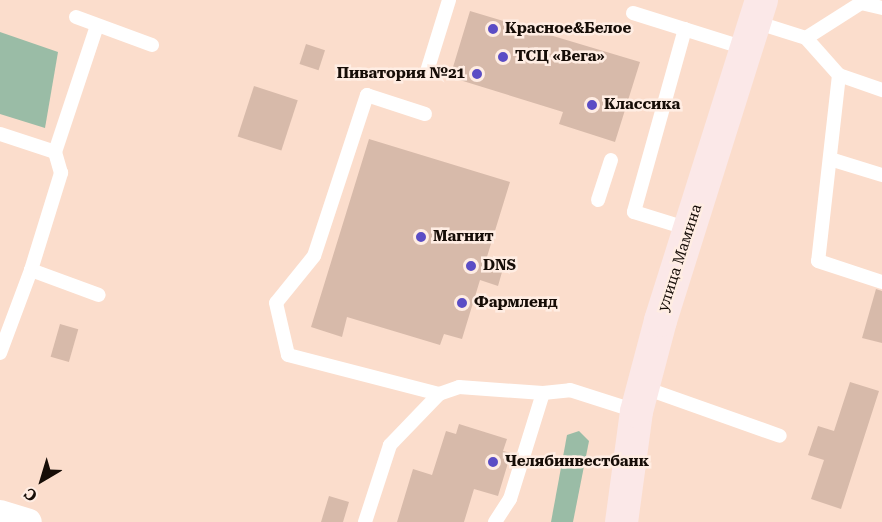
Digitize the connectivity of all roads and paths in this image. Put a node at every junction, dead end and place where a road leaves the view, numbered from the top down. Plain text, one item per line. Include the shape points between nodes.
1 (449, 0) edge
2 (861, 1) edge
3 (882, 8) edge
4 (633, 13) dead end
5 (76, 17) dead end
6 (754, 24) edge
7 (97, 26) junction
8 (685, 29) junction
9 (806, 38) junction
10 (152, 45) dead end
11 (428, 68) dead end
12 (839, 75) junction
13 (882, 90) edge
14 (425, 114) dead end
15 (0, 134) edge
16 (55, 152) junction
17 (830, 159) junction
18 (611, 160) dead end
19 (882, 176) edge
20 (598, 200) dead end
21 (690, 229) junction
22 (31, 270) junction
23 (882, 282) edge
24 (99, 295) dead end
25 (0, 353) edge
26 (543, 393) junction
27 (439, 394) junction
28 (639, 399) junction
29 (780, 436) dead end
30 (0, 513) edge
31 (29, 522) edge
32 (365, 522) edge
33 (495, 522) edge
34 (621, 522) edge

1 - 11 lane
2 - 3 lane
2 - 9 lane
4 - 8 lane
5 - 7 lane
6 - 8 lane
6 - 9 lane
6 - 21 main road, улица Мамина
7 - 10 lane
7 - 16 lane
8 - 21 lane via 634,212
9 - 12 lane
12 - 13 lane
12 - 17 lane
14 - 27 lane via 367,94 314,256 276,303 288,355
15 - 16 lane
16 - 22 lane via 62,173
17 - 19 lane
17 - 23 lane via 818,261
18 - 20 lane
21 - 28 main road, улица Мамина
22 - 24 lane
22 - 25 lane
26 - 27 lane via 459,387
26 - 28 lane via 570,390
26 - 33 lane via 510,499
27 - 32 lane via 390,445
28 - 29 lane
28 - 34 main road, улица Мамина
30 - 31 street

